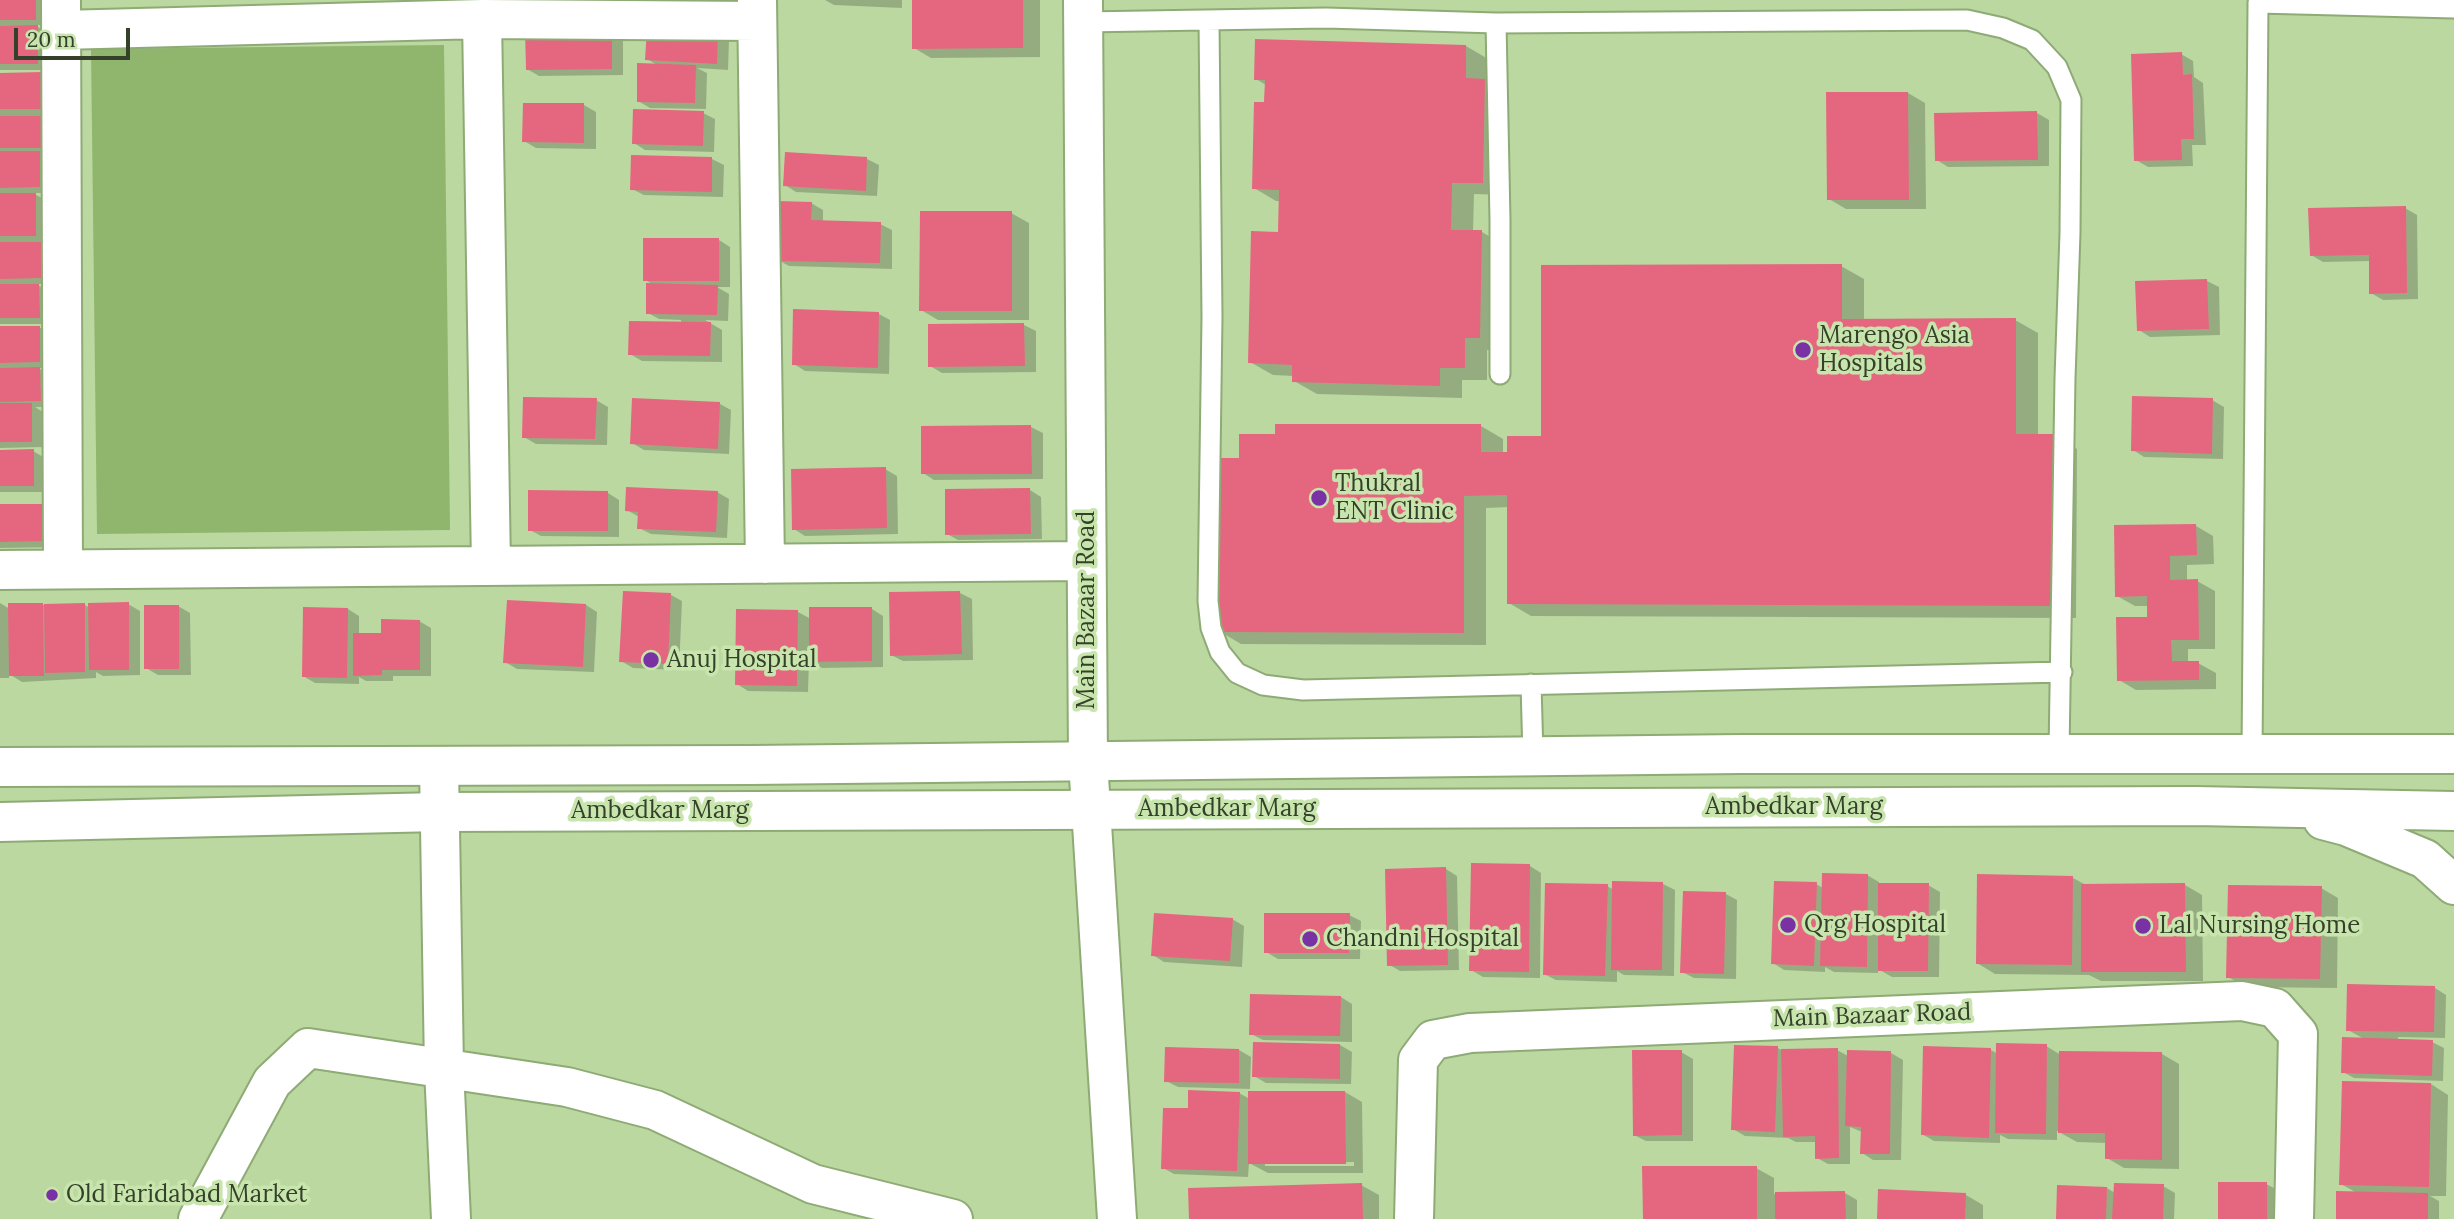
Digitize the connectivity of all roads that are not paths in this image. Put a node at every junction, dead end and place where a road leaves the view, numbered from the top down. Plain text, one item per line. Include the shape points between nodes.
1 (2454, 8) edge
2 (757, 10) edge
3 (1084, 11) edge
4 (61, 15) edge
5 (482, 19) junction
6 (1209, 20) junction
7 (1496, 23) junction
8 (1500, 374) dead end
9 (1086, 561) junction
10 (765, 564) junction
11 (491, 566) junction
12 (0, 569) edge
13 (62, 569) junction
14 (2062, 672) junction
15 (1531, 684) junction
16 (2451, 751) edge
17 (2059, 753) junction
18 (2252, 754) junction
19 (1533, 756) junction
20 (1088, 761) junction
21 (439, 766) junction
22 (0, 767) edge
23 (2272, 807) junction
24 (1091, 809) junction
25 (2454, 811) edge
26 (440, 812) junction
27 (0, 822) edge
28 (2454, 885) edge
29 (444, 1069) junction
30 (198, 1219) edge
31 (451, 1219) edge
32 (953, 1219) edge
33 (1117, 1219) edge
34 (1413, 1219) edge
35 (2294, 1219) edge

1 - 18 lane via 2258,3
2 - 5 street
2 - 10 street
3 - 6 lane
3 - 9 street, Main Bazaar Road
4 - 5 street
4 - 13 street
5 - 11 street
6 - 7 lane
6 - 15 lane via 1212,317 1208,601 1220,653 1237,673 1263,685 1303,690
7 - 8 lane
7 - 14 lane via 1967,20 2032,40 2057,67 2071,100
9 - 10 street
9 - 20 street, Main Bazaar Road
10 - 11 street
11 - 13 street
12 - 13 street
14 - 15 lane
14 - 17 lane
15 - 19 lane
16 - 18 street, Ambedkar Marg
17 - 18 street, Ambedkar Marg
17 - 19 street, Ambedkar Marg
19 - 20 street, Ambedkar Marg
20 - 21 street, Ambedkar Marg
20 - 24 street, Main Bazaar Road
21 - 22 street, Ambedkar Marg
21 - 26 street
23 - 24 street, Ambedkar Marg
23 - 25 street, Ambedkar Marg
23 - 28 street via 2346,826 2425,859
24 - 26 street, Ambedkar Marg
24 - 33 street, Main Bazaar Road
26 - 27 street, Ambedkar Marg
26 - 29 street
29 - 30 street via 309,1048 272,1082
29 - 31 street
29 - 32 street via 567,1087 655,1110 813,1184
34 - 35 street, Main Bazaar Road via 1418,1060 1433,1040 1470,1033 2242,1001 2275,1009 2298,1034

